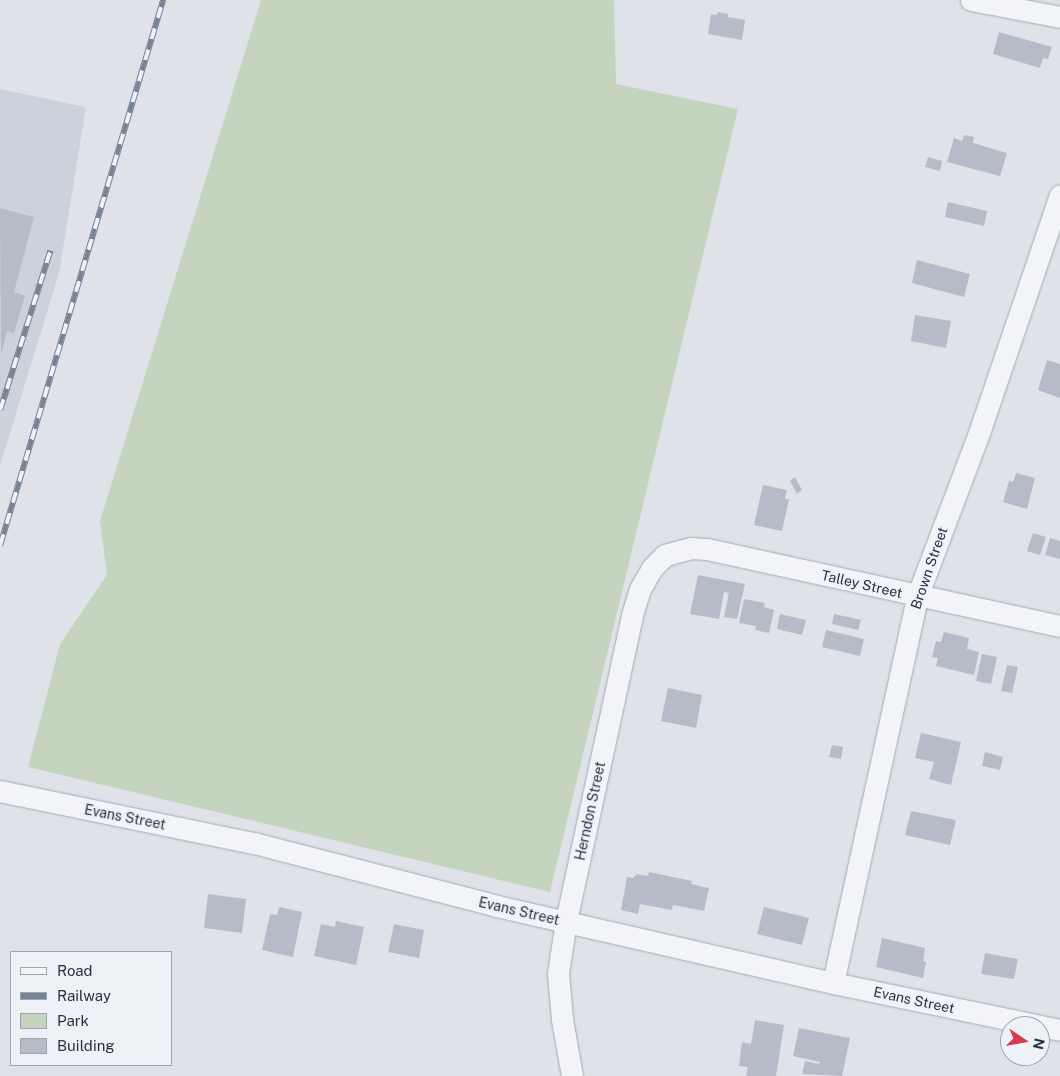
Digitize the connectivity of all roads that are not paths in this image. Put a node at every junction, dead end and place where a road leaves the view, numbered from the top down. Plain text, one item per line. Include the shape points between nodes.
1 (971, 0) edge
2 (1060, 17) edge
3 (1060, 195) edge
4 (665, 555) joint
5 (917, 596) junction
6 (1060, 626) edge
7 (0, 791) edge
8 (566, 921) junction
9 (833, 983) junction
10 (1000, 1018) edge
11 (572, 1076) edge

1 - 2 street
3 - 5 street, Brown Street via 979,433
4 - 5 street, Talley Street via 691,548 707,549
4 - 8 street, Herndon Street via 652,568 640,588 632,615
5 - 6 street, Talley Street
5 - 9 street, Brown Street
7 - 8 street, Evans Street via 254,843
8 - 9 street, Evans Street
8 - 11 street, Herndon Street via 558,973
9 - 10 street, Evans Street

